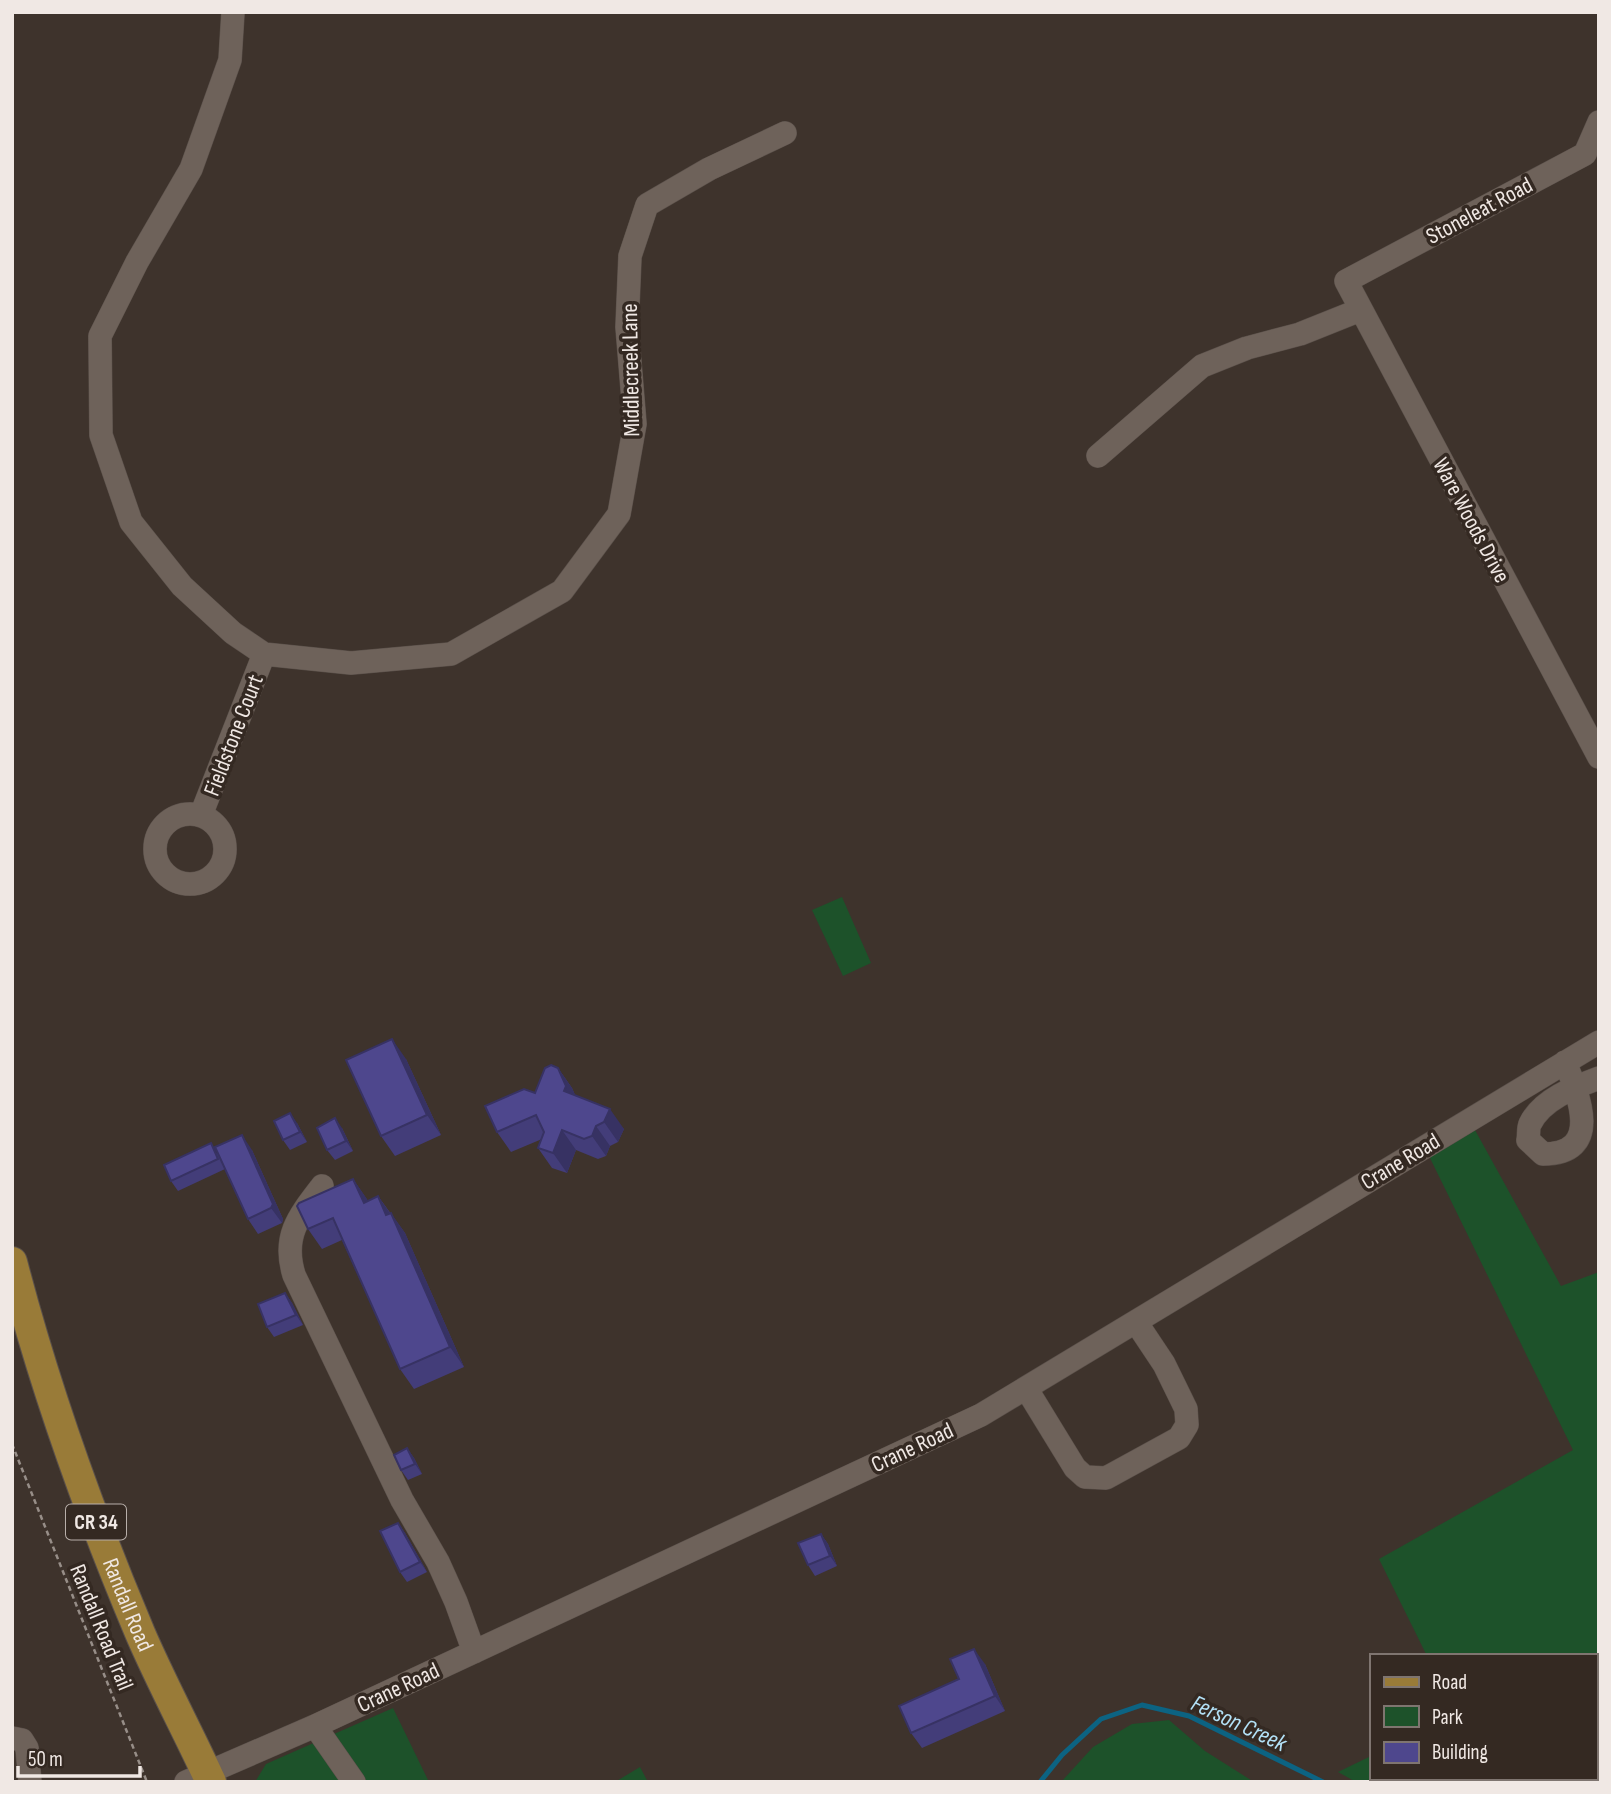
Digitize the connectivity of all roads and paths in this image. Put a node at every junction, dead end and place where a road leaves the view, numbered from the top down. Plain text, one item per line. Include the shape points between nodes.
1 (233, 12) edge
2 (1599, 122) edge
3 (785, 134) dead end
4 (1346, 284) joint
5 (1360, 310) junction
6 (1098, 456) dead end
7 (264, 654) junction
8 (1599, 757) edge
9 (201, 816) dead end
10 (1599, 1042) edge
11 (1565, 1062) junction
12 (1599, 1077) edge
13 (322, 1186) dead end
14 (12, 1262) edge
15 (1136, 1322) junction
16 (1026, 1388) junction
17 (12, 1444) edge
18 (474, 1652) junction
19 (315, 1726) junction
20 (12, 1738) edge
21 (201, 1779) edge
22 (27, 1781) edge
23 (147, 1782) edge
24 (354, 1782) edge

1 - 7 street, Middlecreek Lane via 230,60 191,169 100,335 101,435 131,522 181,586
2 - 4 street, Stoneleat Road via 1585,153 1346,279
3 - 7 street, Middlecreek Lane via 709,169 647,205 630,256 627,327 635,424 619,514 562,591 451,654 351,663
4 - 5 street, Ware Woods Drive
5 - 6 street via 1202,366
5 - 8 street, Ware Woods Drive
7 - 9 street, Fieldstone Court
10 - 11 street, Crane Road
11 - 12 street via 1576,1087
11 - 15 street, Crane Road
13 - 18 street via 295,1225 289,1260 402,1500 438,1562
14 - 21 main road, Randall Road / CR 34 via 55,1413
15 - 16 street, Crane Road
15 - 16 street via 1186,1409 1187,1425 1179,1438 1106,1478 1085,1477 1074,1468
16 - 18 street, Crane Road via 981,1415
17 - 23 path, Randall Road Trail
18 - 19 street, Crane Road
19 - 21 street, Crane Road
19 - 24 street
20 - 22 street via 22,1740 27,1748

